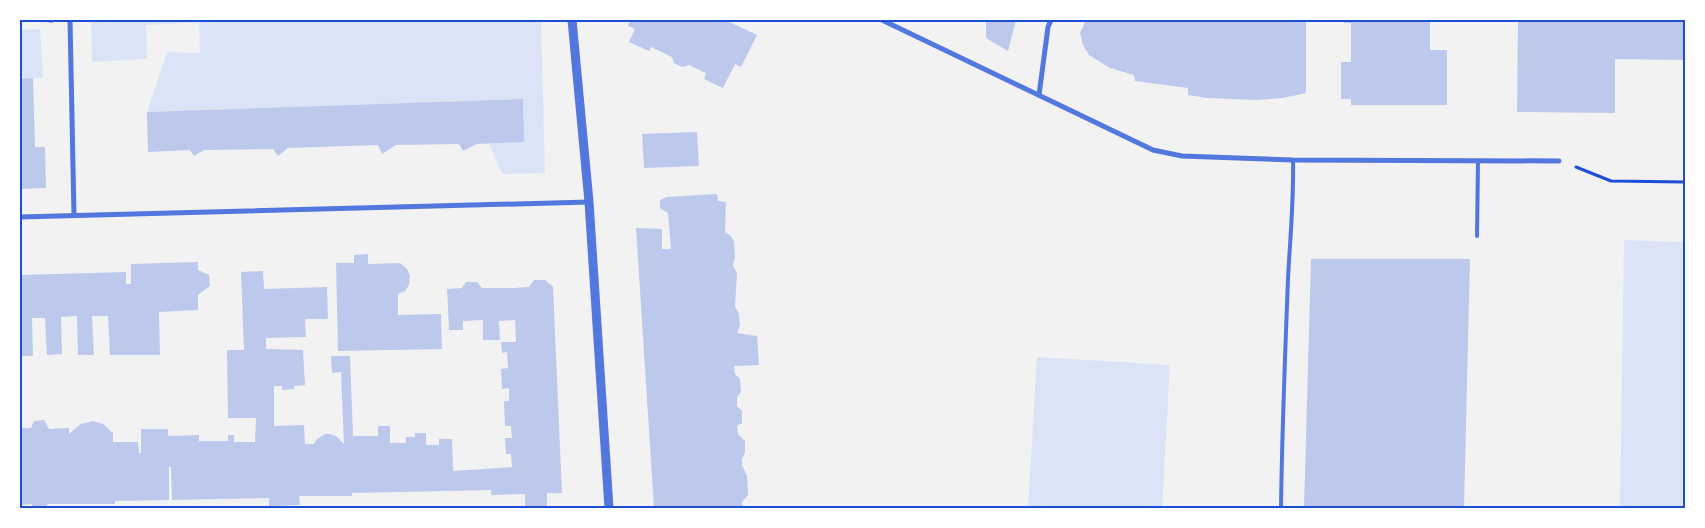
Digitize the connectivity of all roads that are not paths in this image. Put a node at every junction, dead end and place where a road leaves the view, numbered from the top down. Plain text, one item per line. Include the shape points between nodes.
1 (70, 20) edge
2 (572, 20) edge
3 (882, 20) edge
4 (1051, 20) edge
5 (1039, 95) junction
6 (1293, 160) junction
7 (1478, 161) junction
8 (1560, 161) road end
9 (589, 202) junction
10 (74, 215) junction
11 (20, 216) edge
12 (1477, 236) dead end
13 (609, 508) edge
14 (1280, 508) edge

1 - 10 street
2 - 9 street
3 - 5 street
4 - 5 street
5 - 6 street via 1153,150 1182,156
6 - 7 street
6 - 14 lane
7 - 8 street
7 - 12 lane
9 - 10 street
9 - 13 street
10 - 11 street

